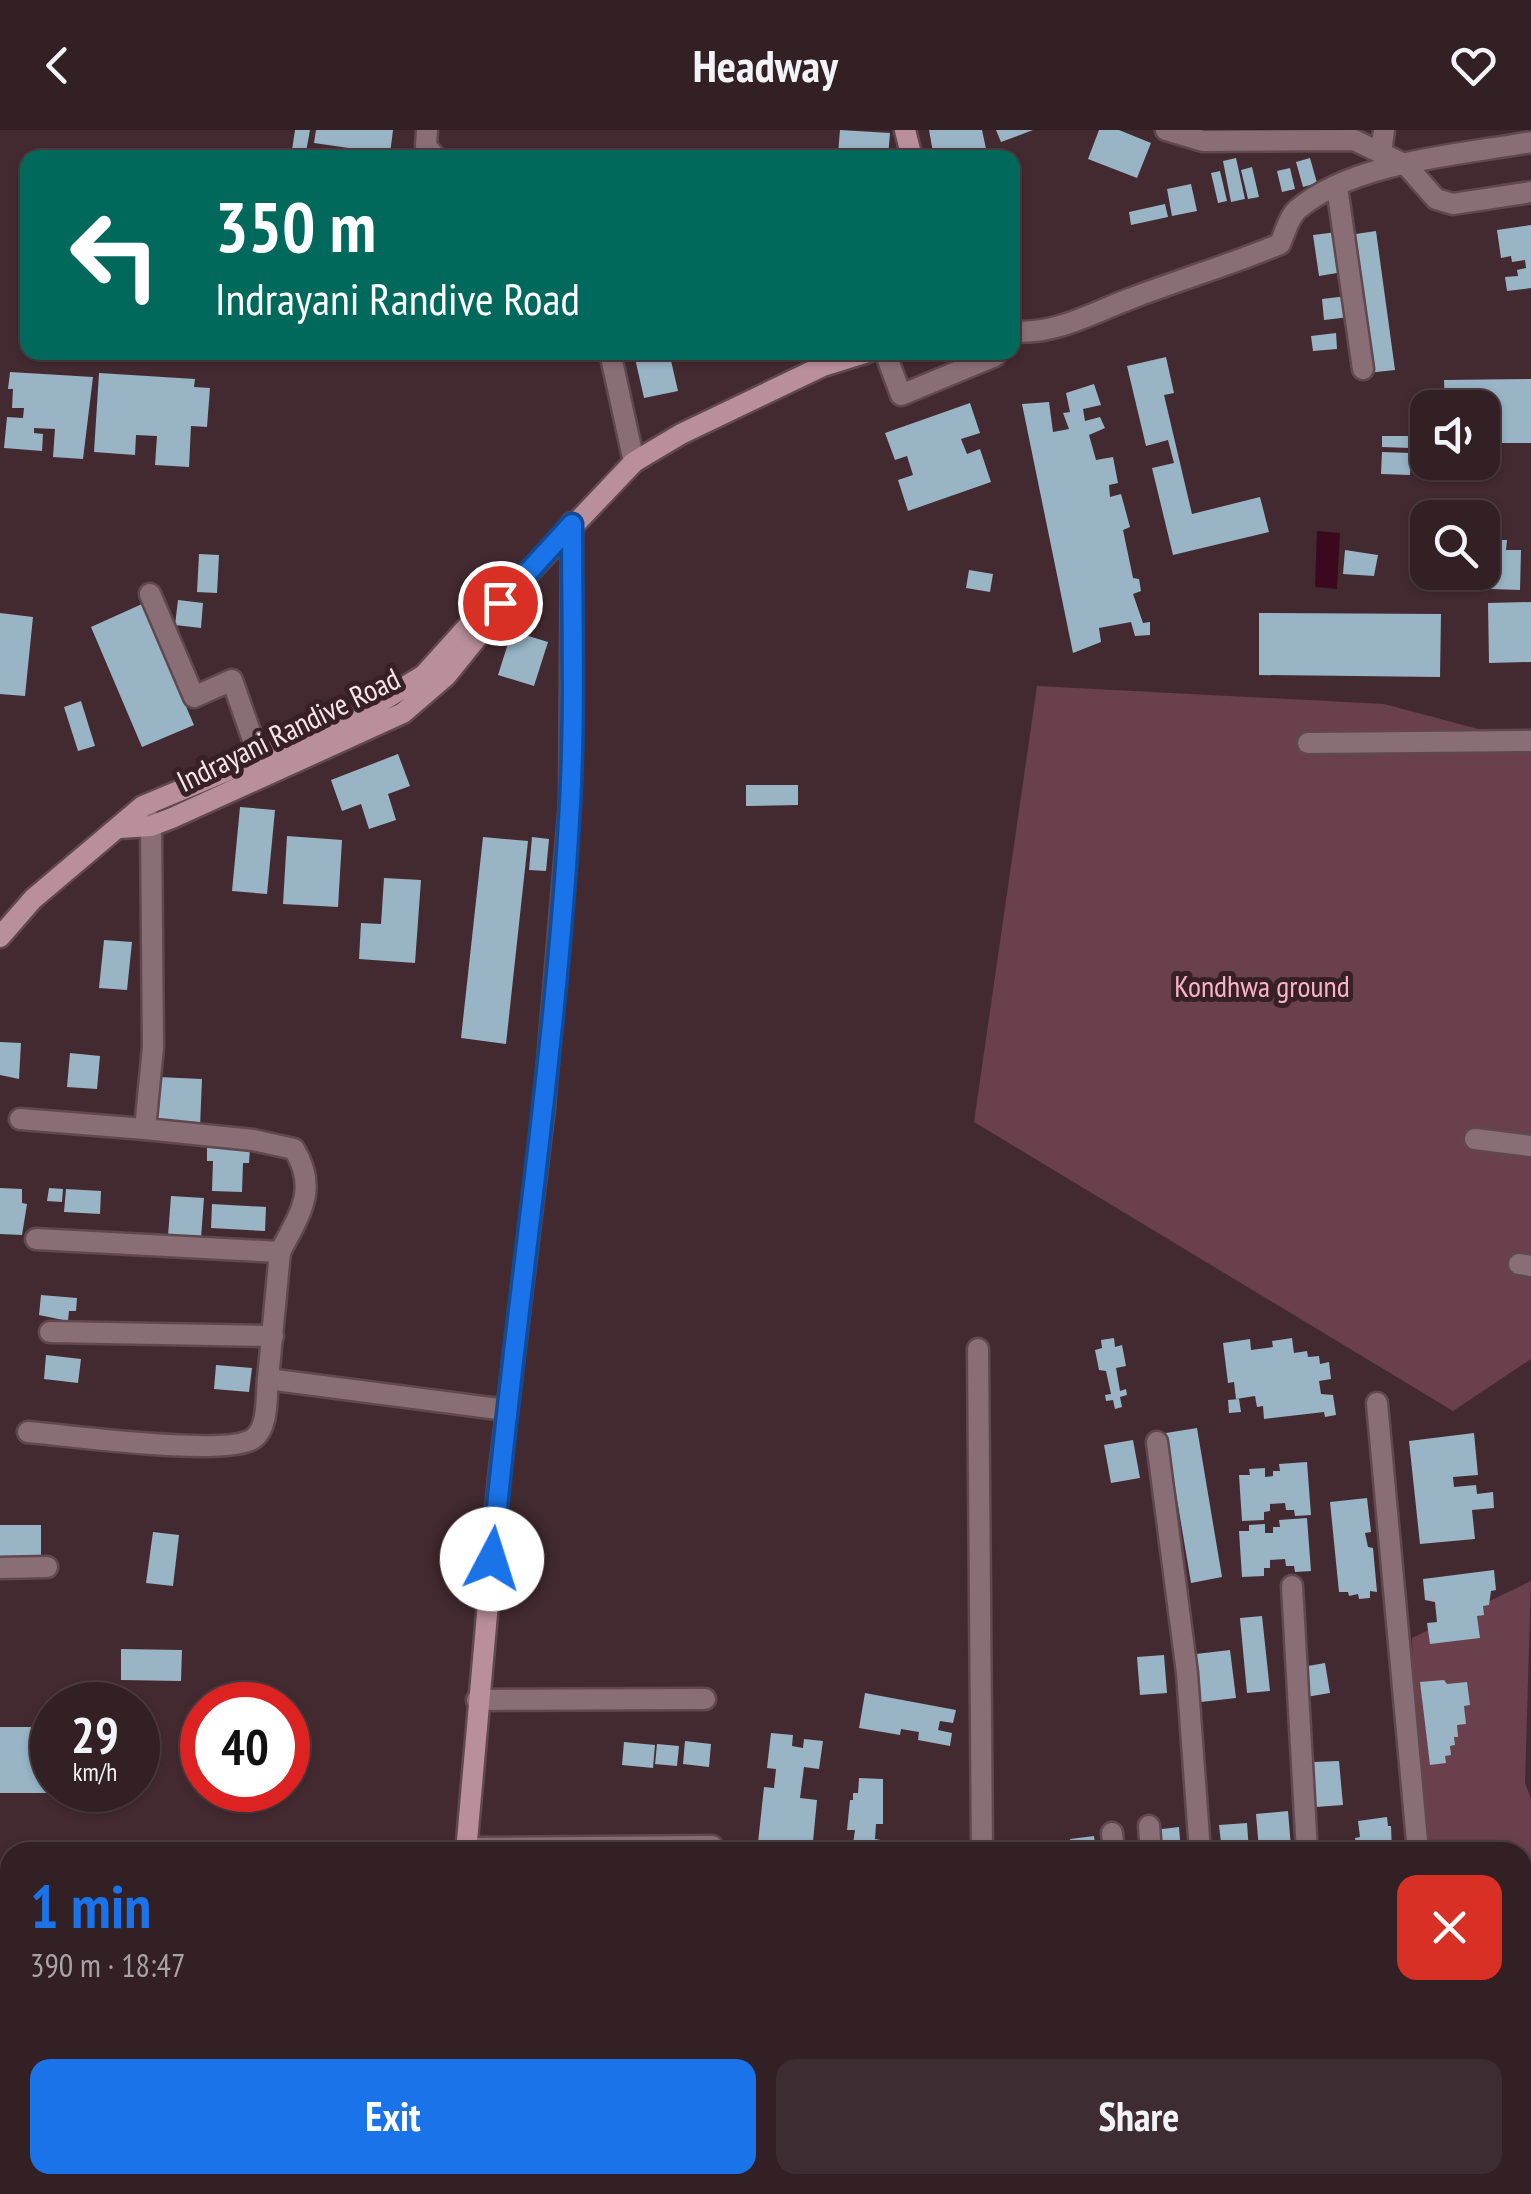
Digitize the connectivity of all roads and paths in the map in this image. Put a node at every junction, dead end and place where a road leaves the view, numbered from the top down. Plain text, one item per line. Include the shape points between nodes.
1 (1166, 130) edge
2 (1384, 130) edge
3 (1214, 136) edge
4 (1531, 142) edge
5 (1381, 153) junction
6 (1406, 165) junction
7 (1337, 187) junction
8 (1531, 192) edge
9 (1020, 333) edge
10 (612, 360) edge
11 (821, 360) edge
12 (888, 360) edge
13 (985, 360) edge
14 (1363, 369) dead end
15 (634, 462) junction
16 (572, 524) junction
17 (150, 594) dead end
18 (500, 603) junction
19 (1531, 741) edge
20 (1308, 743) dead end
21 (259, 757) junction
22 (147, 816) junction
23 (0, 937) edge
24 (20, 1118) dead end
25 (145, 1130) junction
26 (1475, 1139) dead end
27 (1531, 1146) edge
28 (36, 1239) dead end
29 (280, 1252) junction
30 (50, 1332) dead end
31 (273, 1336) junction
32 (978, 1349) dead end
33 (268, 1378) junction
34 (1377, 1403) dead end
35 (506, 1410) junction
36 (28, 1432) dead end
37 (1157, 1442) dead end
38 (0, 1568) edge
39 (47, 1568) dead end
40 (1292, 1586) dead end
41 (705, 1699) dead end
42 (478, 1700) junction
43 (1149, 1826) dead end
44 (467, 1842) edge
45 (982, 1842) edge
46 (1150, 1842) edge
47 (1199, 1842) edge
48 (1306, 1842) edge
49 (1417, 1842) edge

1 - 3 street
2 - 5 street
3 - 5 street via 1354,140
4 - 6 street
5 - 6 street
6 - 7 street
6 - 8 street via 1436,199 1453,204
7 - 9 street via 1295,211 1280,244 1072,322
7 - 14 street
10 - 15 street
11 - 15 street, Indrayani Randive Road
12 - 13 street via 901,395
15 - 16 street, Indrayani Randive Road
16 - 18 street, Indrayani Randive Road
16 - 35 street via 570,802 544,1108
17 - 21 street via 194,697 232,680
18 - 21 street, Indrayani Randive Road via 479,614 424,675 356,718
18 - 22 street, Indrayani Randive Road via 446,676 403,713 230,794
19 - 20 street
21 - 22 street, Indrayani Randive Road
22 - 23 street, Indrayani Randive Road via 119,828 33,899
22 - 25 street via 153,1047
24 - 25 street
25 - 29 street via 294,1149 307,1190
26 - 27 street
28 - 29 street
29 - 31 street
30 - 31 street
31 - 33 street
32 - 45 street
33 - 35 street
33 - 36 street via 260,1430 238,1445
34 - 49 street
35 - 42 street
37 - 47 street via 1188,1673
38 - 39 street
40 - 48 street
41 - 42 street
42 - 44 street
43 - 46 street

